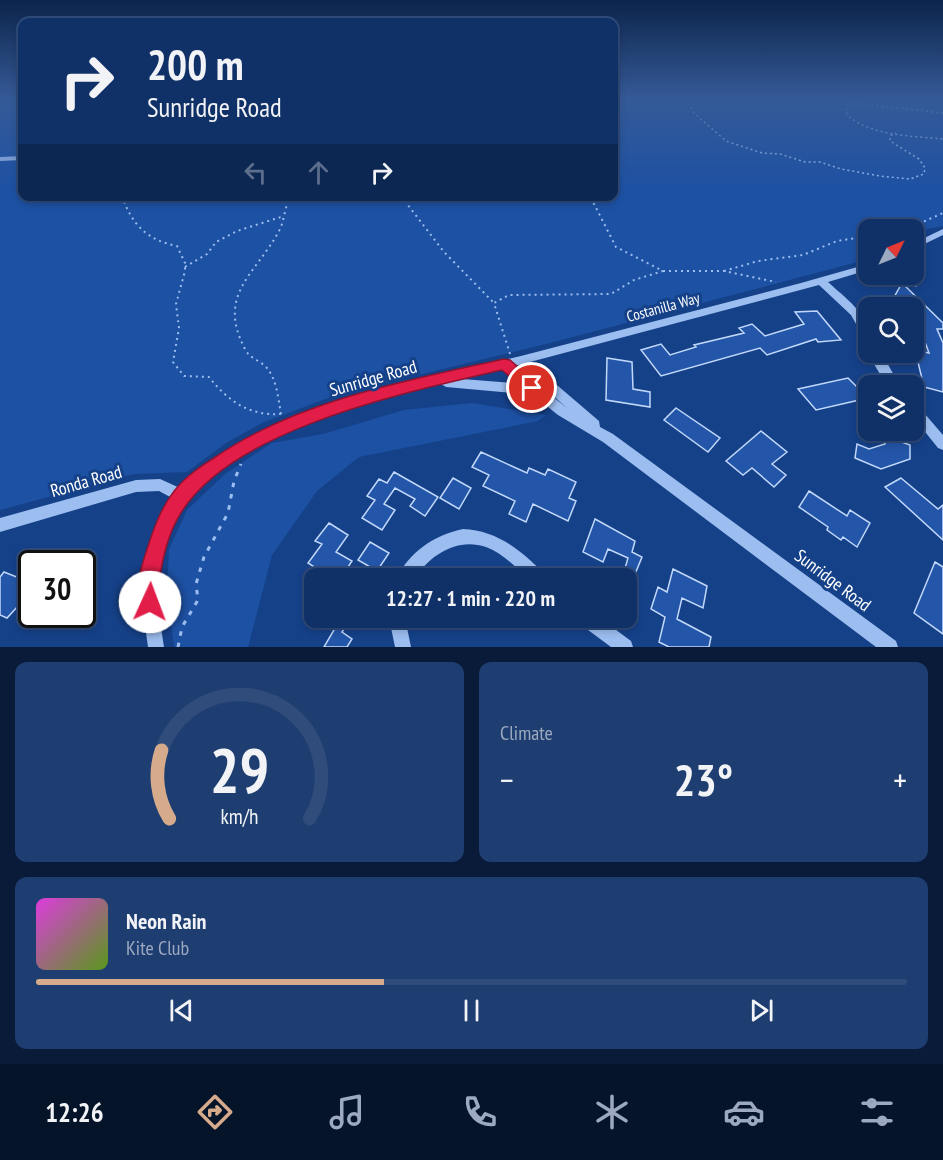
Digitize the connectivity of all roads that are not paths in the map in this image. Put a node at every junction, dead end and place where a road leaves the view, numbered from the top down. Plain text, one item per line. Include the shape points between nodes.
1 (18, 158) edge
2 (0, 159) edge
3 (943, 232) edge
4 (924, 241) edge
5 (858, 270) edge
6 (821, 281) junction
7 (858, 318) edge
8 (512, 362) junction
9 (424, 383) junction
10 (562, 411) junction
11 (924, 422) edge
12 (608, 438) junction
13 (943, 444) edge
14 (181, 496) junction
15 (0, 525) edge
16 (413, 568) edge
17 (526, 568) edge
18 (399, 628) edge
19 (599, 628) edge
20 (156, 647) edge
21 (403, 647) edge
22 (625, 647) edge
23 (890, 647) edge

1 - 2 street
3 - 4 street
5 - 6 street, Costanilla Way
6 - 7 street
6 - 8 street, Costanilla Way
8 - 9 street, Sunridge Road
8 - 10 street, Sunridge Road
8 - 12 street, Sunridge Road
9 - 10 street via 513,388
9 - 14 street, Sunridge Road via 283,420 199,477
10 - 12 street, Sunridge Road
11 - 13 street
12 - 23 street, Sunridge Road
14 - 15 street, Ronda Road via 160,485 136,486
14 - 20 street, Sunridge Road via 163,528 152,565 150,617
16 - 17 street via 446,541 469,537 486,539 501,547
18 - 21 street
19 - 22 street

